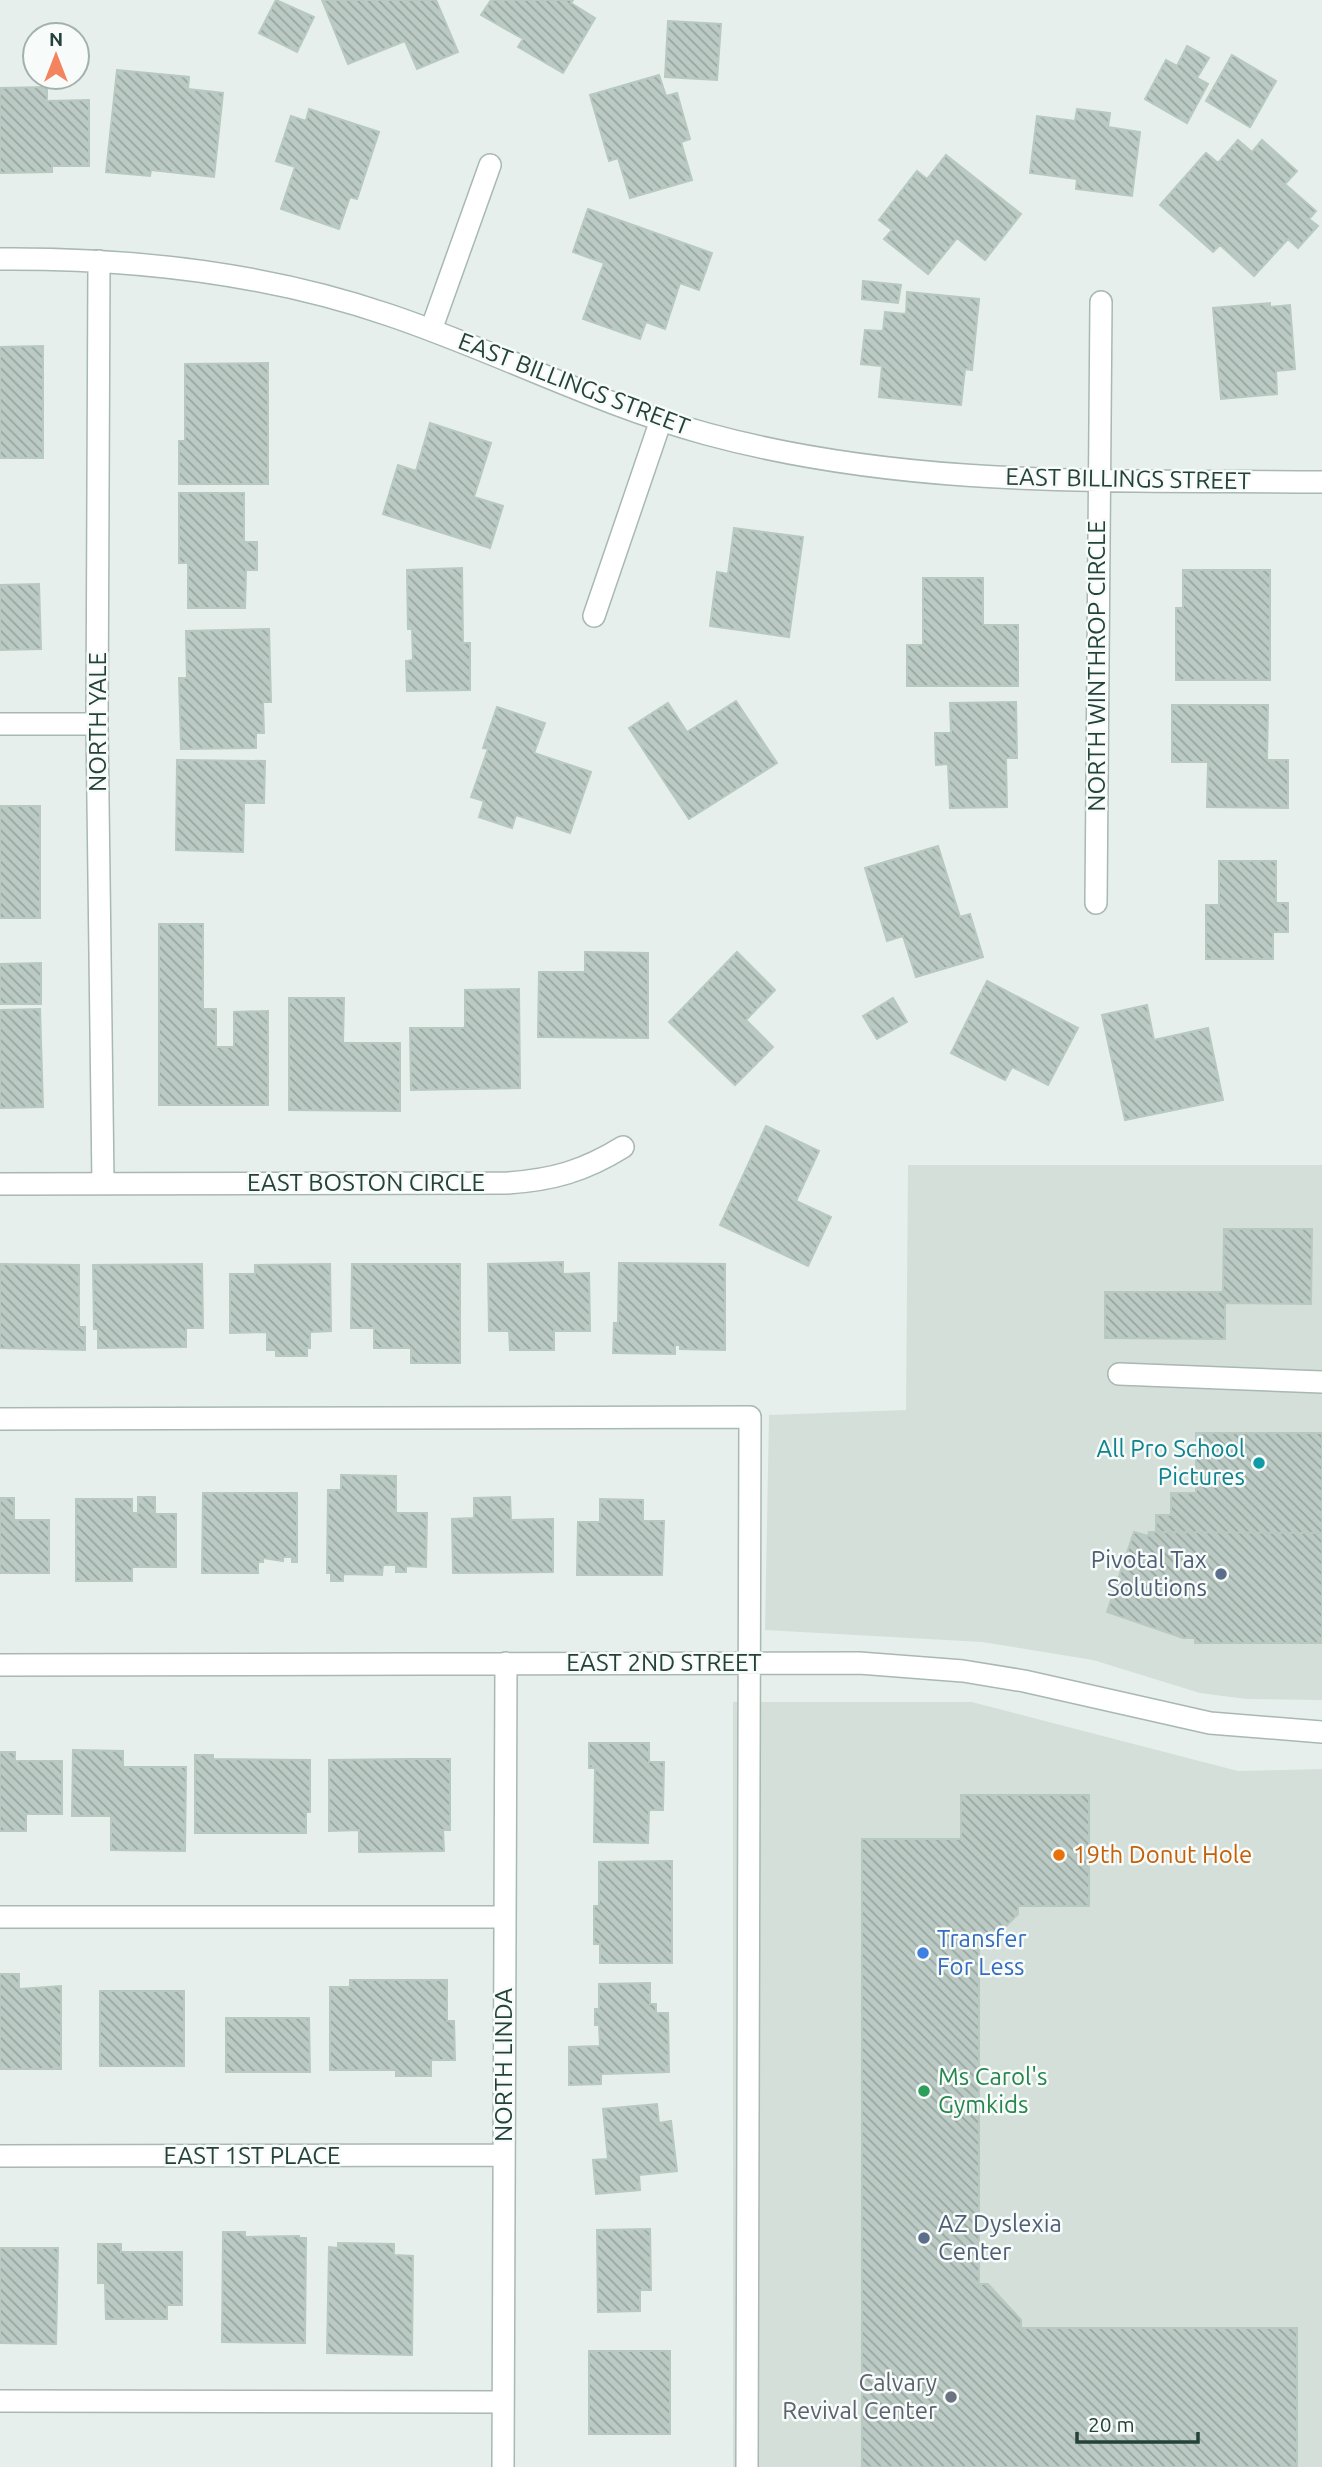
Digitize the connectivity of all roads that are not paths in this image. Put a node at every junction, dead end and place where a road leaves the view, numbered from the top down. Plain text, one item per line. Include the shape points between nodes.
1 (491, 165) dead end
2 (0, 259) edge
3 (99, 261) junction
4 (1101, 302) dead end
5 (431, 330) junction
6 (661, 420) junction
7 (1099, 480) junction
8 (1322, 482) edge
9 (594, 616) dead end
10 (0, 724) edge
11 (97, 724) junction
12 (1096, 903) dead end
13 (623, 1147) dead end
14 (0, 1184) edge
15 (103, 1184) junction
16 (1119, 1374) dead end
17 (1322, 1382) edge
18 (0, 1419) edge
19 (506, 1662) junction
20 (750, 1663) junction
21 (0, 1665) edge
22 (1322, 1732) edge
23 (0, 1917) edge
24 (505, 1917) junction
25 (503, 2155) junction
26 (0, 2156) edge
27 (0, 2401) edge
28 (503, 2402) junction
29 (503, 2467) edge
30 (747, 2467) edge

1 - 5 street
2 - 3 street, EAST BILLINGS STREET
3 - 5 street, EAST BILLINGS STREET via 249,278
3 - 11 street, NORTH YALE
4 - 7 street, NORTH WINTHROP CIRCLE
5 - 6 street, EAST BILLINGS STREET
6 - 7 street, EAST BILLINGS STREET via 833,462 968,477
6 - 9 street
7 - 8 street, EAST BILLINGS STREET
7 - 12 street, NORTH WINTHROP CIRCLE
10 - 11 street
11 - 15 street, NORTH YALE
13 - 15 street, EAST BOSTON CIRCLE via 596,1163 537,1181
14 - 15 street, EAST BOSTON CIRCLE
16 - 17 street
18 - 20 street via 750,1417
19 - 20 street, EAST 2ND STREET
19 - 21 street, EAST 2ND STREET
19 - 24 street, NORTH LINDA
20 - 22 street, EAST 2ND STREET via 859,1663 963,1671 1210,1723
20 - 30 street
23 - 24 street
24 - 25 street, NORTH LINDA
25 - 26 street, EAST 1ST PLACE
25 - 28 street, NORTH LINDA
27 - 28 street
28 - 29 street, NORTH LINDA

